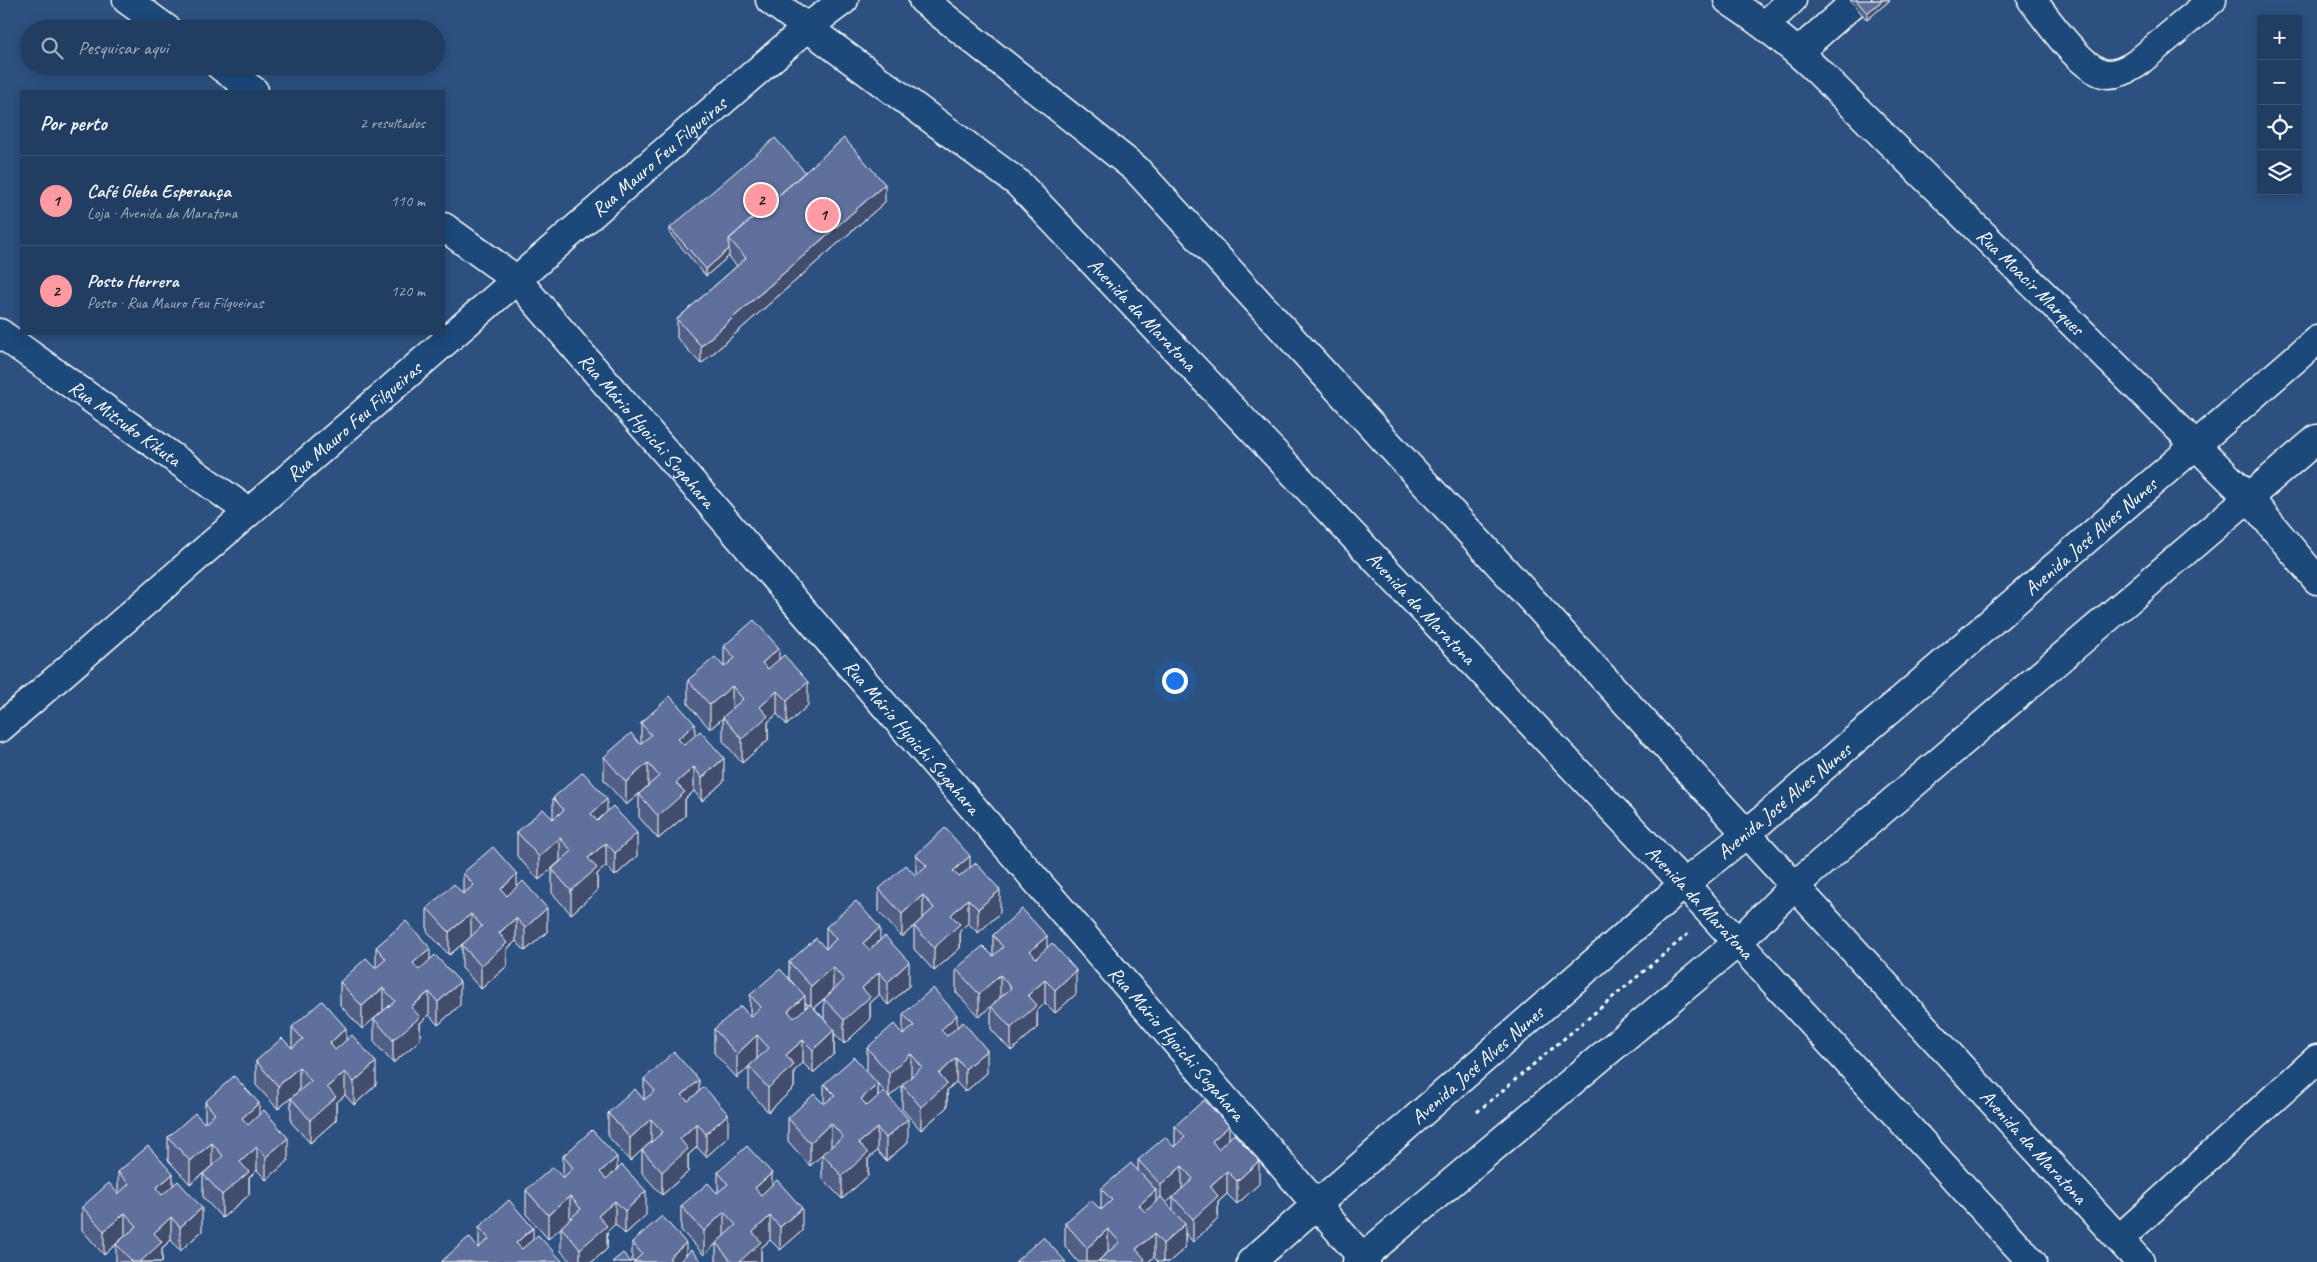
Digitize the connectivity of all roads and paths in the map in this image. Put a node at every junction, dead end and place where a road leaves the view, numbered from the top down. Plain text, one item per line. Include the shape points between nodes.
1 (128, 0) edge
2 (770, 0) edge
3 (844, 0) edge
4 (923, 0) edge
5 (1728, 0) edge
6 (1792, 0) edge
7 (2032, 0) edge
8 (2212, 0) edge
9 (1843, 4) edge
10 (156, 20) edge
11 (1765, 24) junction
12 (808, 27) junction
13 (1798, 52) junction
14 (232, 75) edge
15 (253, 90) edge
16 (445, 228) edge
17 (517, 280) junction
18 (0, 333) edge
19 (2317, 340) edge
20 (2317, 439) edge
21 (2195, 444) junction
22 (2248, 497) junction
23 (249, 512) junction
24 (2317, 580) edge
25 (0, 728) edge
26 (1746, 834) junction
27 (1684, 884) junction
28 (1794, 886) junction
29 (1690, 932) dead end
30 (1737, 944) junction
31 (2317, 1059) edge
32 (1473, 1115) dead end
33 (1318, 1205) junction
34 (2119, 1239) junction
35 (1362, 1261) edge
36 (1251, 1262) edge
37 (2032, 1262) edge
38 (2140, 1262) edge

1 - 10 street
2 - 12 street, Avenida da Maratona
3 - 12 street, Rua Mauro Feu Filgueiras
4 - 26 street, Avenida da Maratona via 1136,169
5 - 11 street, Rua Moacir Marques
6 - 11 street
7 - 8 street via 2081,60 2093,70 2107,74 2123,72 2136,64
9 - 13 street
11 - 13 street, Rua Moacir Marques
12 - 17 street, Rua Mauro Feu Filgueiras
12 - 27 street, Avenida da Maratona via 1018,182
13 - 21 street, Rua Moacir Marques
14 - 15 street
16 - 17 street, Rua Mário Hyoichi Sugahara
17 - 23 street, Rua Mauro Feu Filgueiras
17 - 33 street, Rua Mário Hyoichi Sugahara
18 - 23 street, Rua Mitsuko Kikuta
19 - 21 street, Avenida José Alves Nunes
20 - 22 street
21 - 22 street, Rua Moacir Marques
21 - 26 street, Avenida José Alves Nunes
22 - 24 street, Rua Moacir Marques
22 - 28 street
23 - 25 street, Rua Mauro Feu Filgueiras
26 - 27 street, Avenida José Alves Nunes
26 - 28 street, Avenida da Maratona
27 - 30 street, Avenida da Maratona
27 - 33 street, Avenida José Alves Nunes
28 - 30 street
28 - 34 street, Avenida da Maratona
29 - 32 path
30 - 35 street
30 - 37 street, Avenida da Maratona
31 - 34 street
33 - 35 street, Rua Mário Hyoichi Sugahara
33 - 36 street, Avenida José Alves Nunes
34 - 38 street, Avenida da Maratona

